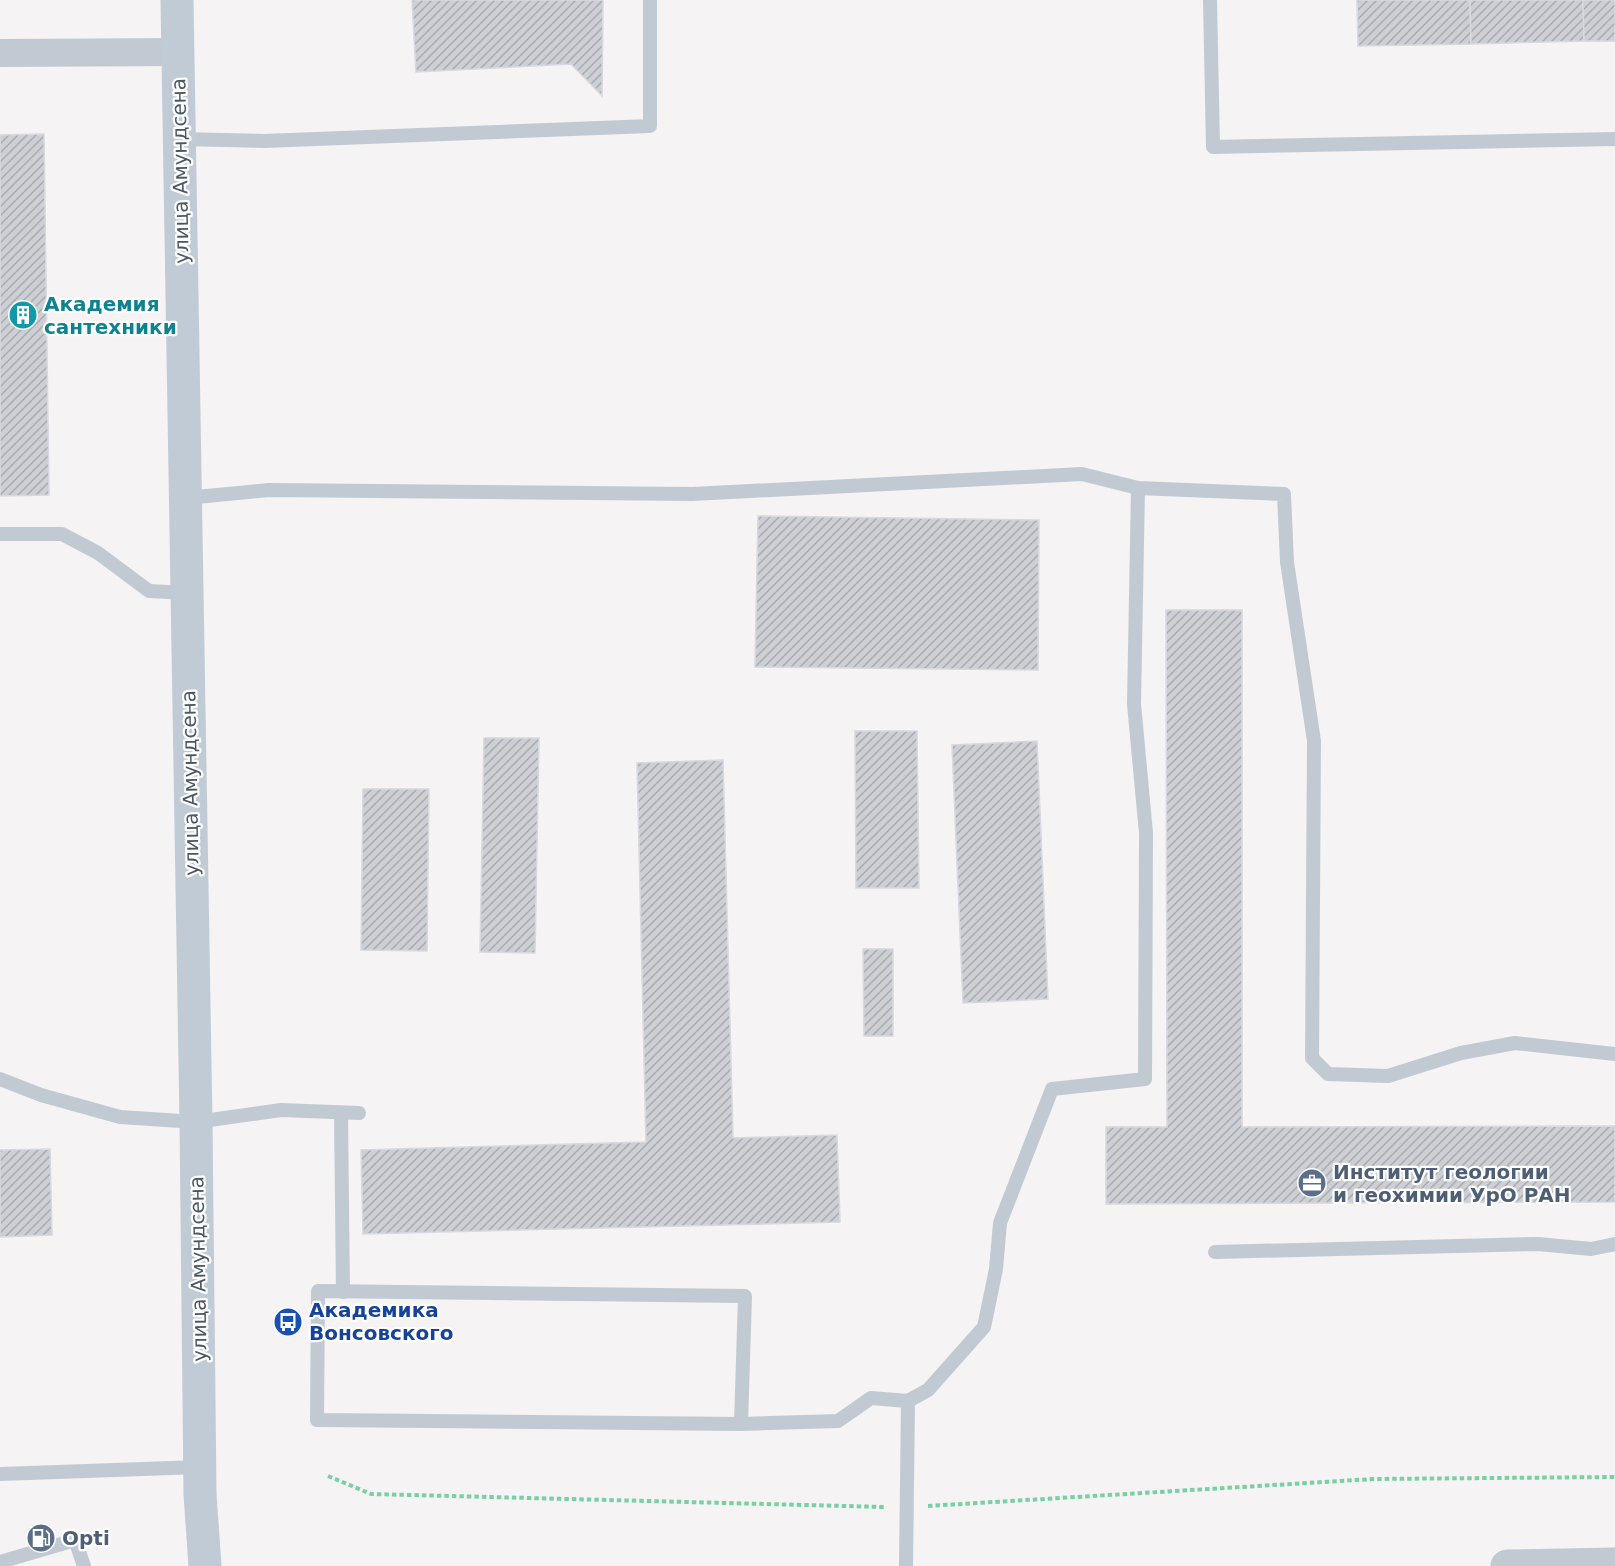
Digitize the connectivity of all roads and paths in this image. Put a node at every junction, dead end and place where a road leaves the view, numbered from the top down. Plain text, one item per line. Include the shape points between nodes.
1 (177, 0) edge
2 (650, 0) edge
3 (1210, 0) edge
4 (178, 52) junction
5 (0, 53) edge
6 (180, 139) junction
7 (1615, 139) edge
8 (1138, 488) junction
9 (186, 498) junction
10 (0, 534) edge
11 (187, 593) junction
12 (1615, 1054) edge
13 (0, 1079) edge
14 (359, 1113) dead end
15 (341, 1114) junction
16 (196, 1122) junction
17 (1615, 1244) edge
18 (1215, 1252) dead end
19 (343, 1292) junction
20 (908, 1401) junction
21 (741, 1424) junction
22 (200, 1467) junction
23 (0, 1474) edge
24 (328, 1476) dead end
25 (1615, 1477) edge
26 (906, 1507) junction
27 (0, 1562) edge
28 (1615, 1564) edge
29 (84, 1566) edge
30 (205, 1566) edge
31 (906, 1566) edge
32 (1507, 1566) edge

1 - 4 main road, улица Амундсена
2 - 6 lane via 650,126 264,141
3 - 7 lane via 1213,147
4 - 5 street
4 - 6 main road, улица Амундсена
6 - 9 main road, улица Амундсена
8 - 9 lane via 1082,474 692,494 269,490
8 - 12 lane via 1284,494 1287,562 1314,741 1312,1058 1328,1074 1388,1076 1461,1053 1515,1043
8 - 20 lane via 1134,704 1146,833 1145,1079 1052,1089 1000,1223 996,1269 984,1327 928,1390
9 - 11 main road, улица Амундсена
10 - 11 lane via 62,534 98,553 149,591
11 - 16 main road, улица Амундсена
13 - 16 lane via 40,1095 120,1117
14 - 15 lane
15 - 16 lane via 281,1110
15 - 19 lane
16 - 22 main road, улица Амундсена
17 - 18 lane via 1591,1249 1538,1244
19 - 21 lane via 745,1296
19 - 21 lane via 318,1291 317,1420
20 - 21 lane via 871,1398 838,1421
20 - 26 lane
22 - 23 lane
22 - 30 main road, улица Амундсена
24 - 26 path via 371,1494
25 - 26 path via 1373,1479
26 - 31 lane
27 - 29 lane via 75,1540
28 - 32 street

